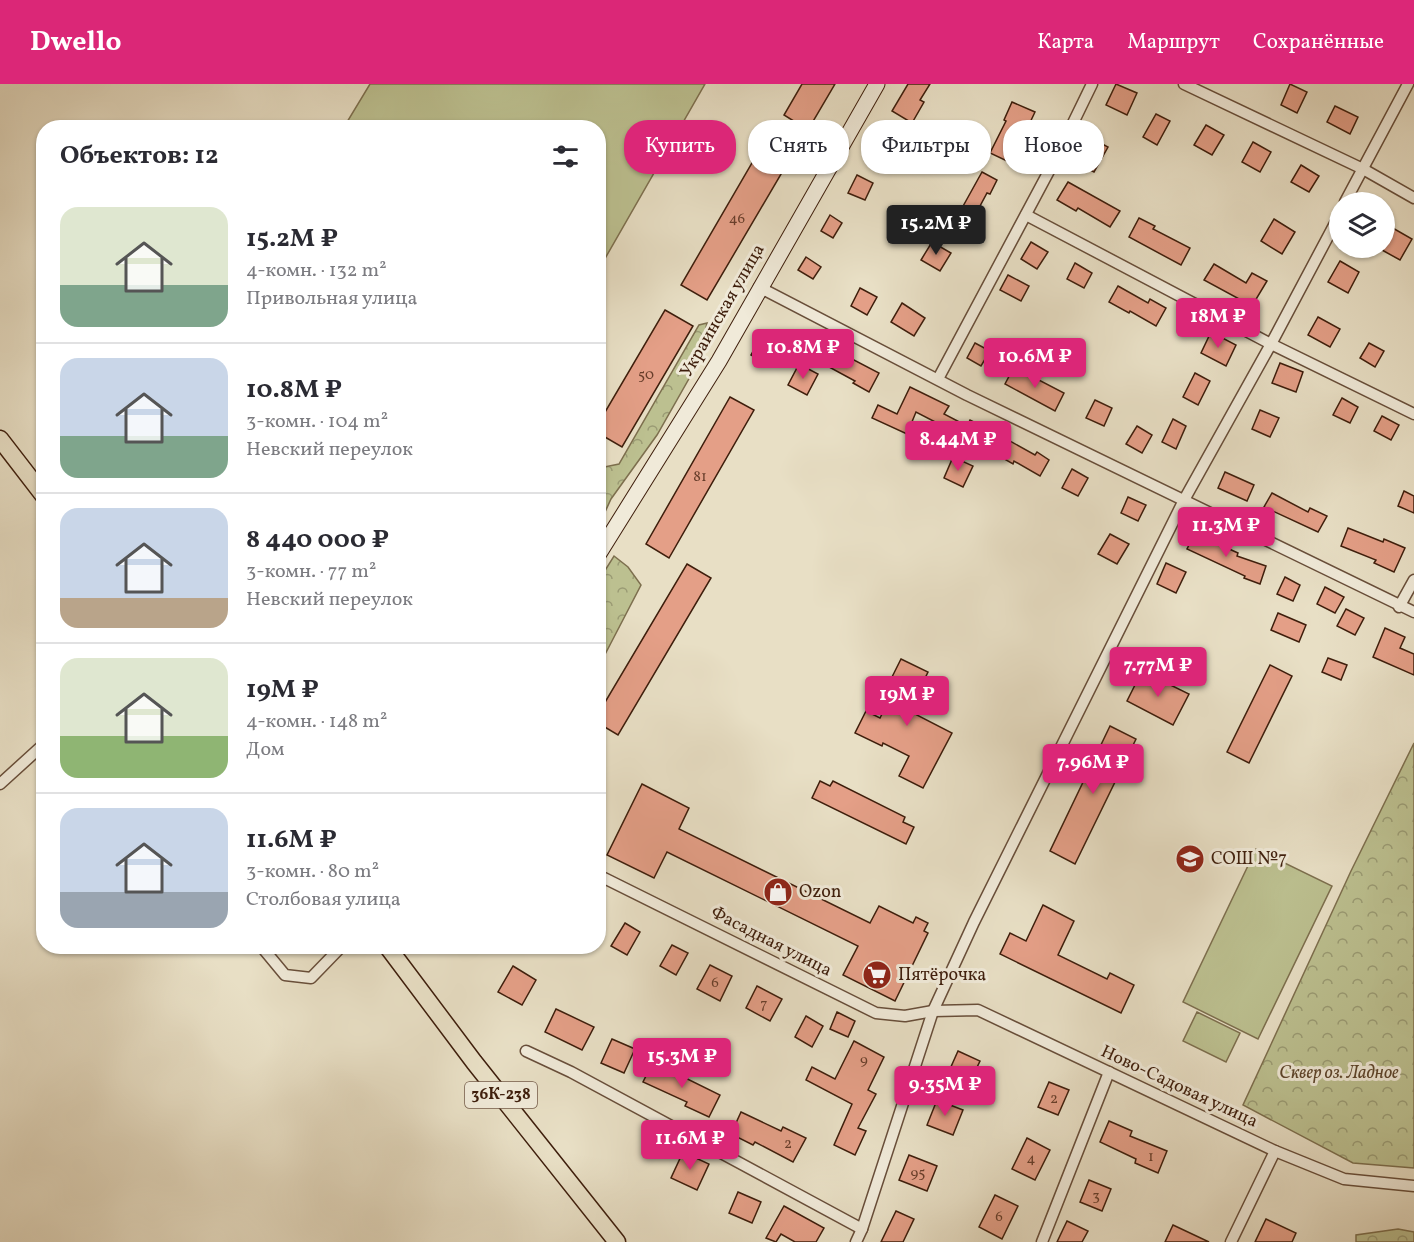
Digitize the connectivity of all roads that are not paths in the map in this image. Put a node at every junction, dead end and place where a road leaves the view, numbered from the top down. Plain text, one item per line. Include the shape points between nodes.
1 (877, 84) edge
2 (1092, 84) edge
3 (1184, 84) edge
4 (1408, 84) edge
5 (1363, 169) junction
6 (1350, 192) edge
7 (1414, 198) edge
8 (1026, 215) junction
9 (1329, 234) edge
10 (759, 287) junction
11 (1271, 344) junction
12 (938, 379) junction
13 (1414, 414) edge
14 (0, 439) edge
15 (36, 486) edge
16 (1184, 500) junction
17 (606, 542) edge
18 (1414, 580) edge
19 (1399, 607) junction
20 (1414, 612) edge
21 (36, 751) edge
22 (0, 784) edge
23 (606, 879) edge
24 (268, 954) edge
25 (334, 954) edge
26 (393, 954) edge
27 (933, 1011) junction
28 (526, 1051) dead end
29 (1109, 1072) junction
30 (1275, 1151) junction
31 (1414, 1186) edge
32 (862, 1229) junction
33 (617, 1242) edge
34 (856, 1242) edge
35 (1042, 1242) edge
36 (1231, 1242) edge

1 - 10 main road, Украинская улица
2 - 8 street
3 - 5 street
4 - 5 street
5 - 6 street
5 - 7 street
8 - 11 street
8 - 12 street
9 - 11 street
10 - 12 street
10 - 17 main road, Украинская улица via 719,361
11 - 13 street
11 - 16 street
12 - 16 street
14 - 15 main road
16 - 19 street
16 - 27 street
18 - 19 street
19 - 20 street
21 - 22 street
23 - 27 street, Фасадная улица via 876,1013 905,1016
24 - 25 street via 285,975 311,978
26 - 33 main road, 36К-238
27 - 29 street, Ново-Садовая улица via 978,1010
27 - 32 street
28 - 32 street
29 - 30 street, Ново-Садовая улица
29 - 35 street
30 - 31 street, Ново-Садовая улица via 1344,1179
30 - 36 street
32 - 34 street

